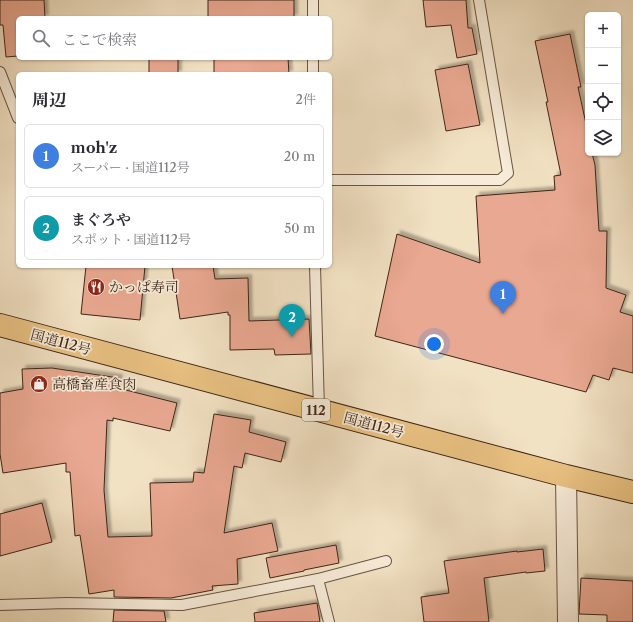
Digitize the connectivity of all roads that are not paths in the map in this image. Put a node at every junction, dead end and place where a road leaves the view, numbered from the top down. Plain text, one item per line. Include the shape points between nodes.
1 (313, 0) edge
2 (479, 0) edge
3 (313, 16) edge
4 (313, 60) edge
5 (0, 72) edge
6 (313, 72) edge
7 (16, 113) edge
8 (332, 180) edge
9 (315, 268) edge
10 (0, 325) edge
11 (319, 410) junction
12 (566, 476) junction
13 (633, 492) edge
14 (386, 561) dead end
15 (318, 579) junction
16 (0, 605) edge
17 (329, 622) edge
18 (568, 622) edge

1 - 3 lane
2 - 8 lane via 508,173 500,180
4 - 6 lane
5 - 7 lane
9 - 11 lane
10 - 11 highway, 国道112号 / 112
11 - 12 highway, 国道112号 / 112
12 - 13 highway, 国道112号 / 112
12 - 18 street
14 - 15 lane
15 - 16 lane via 182,605
15 - 17 lane

